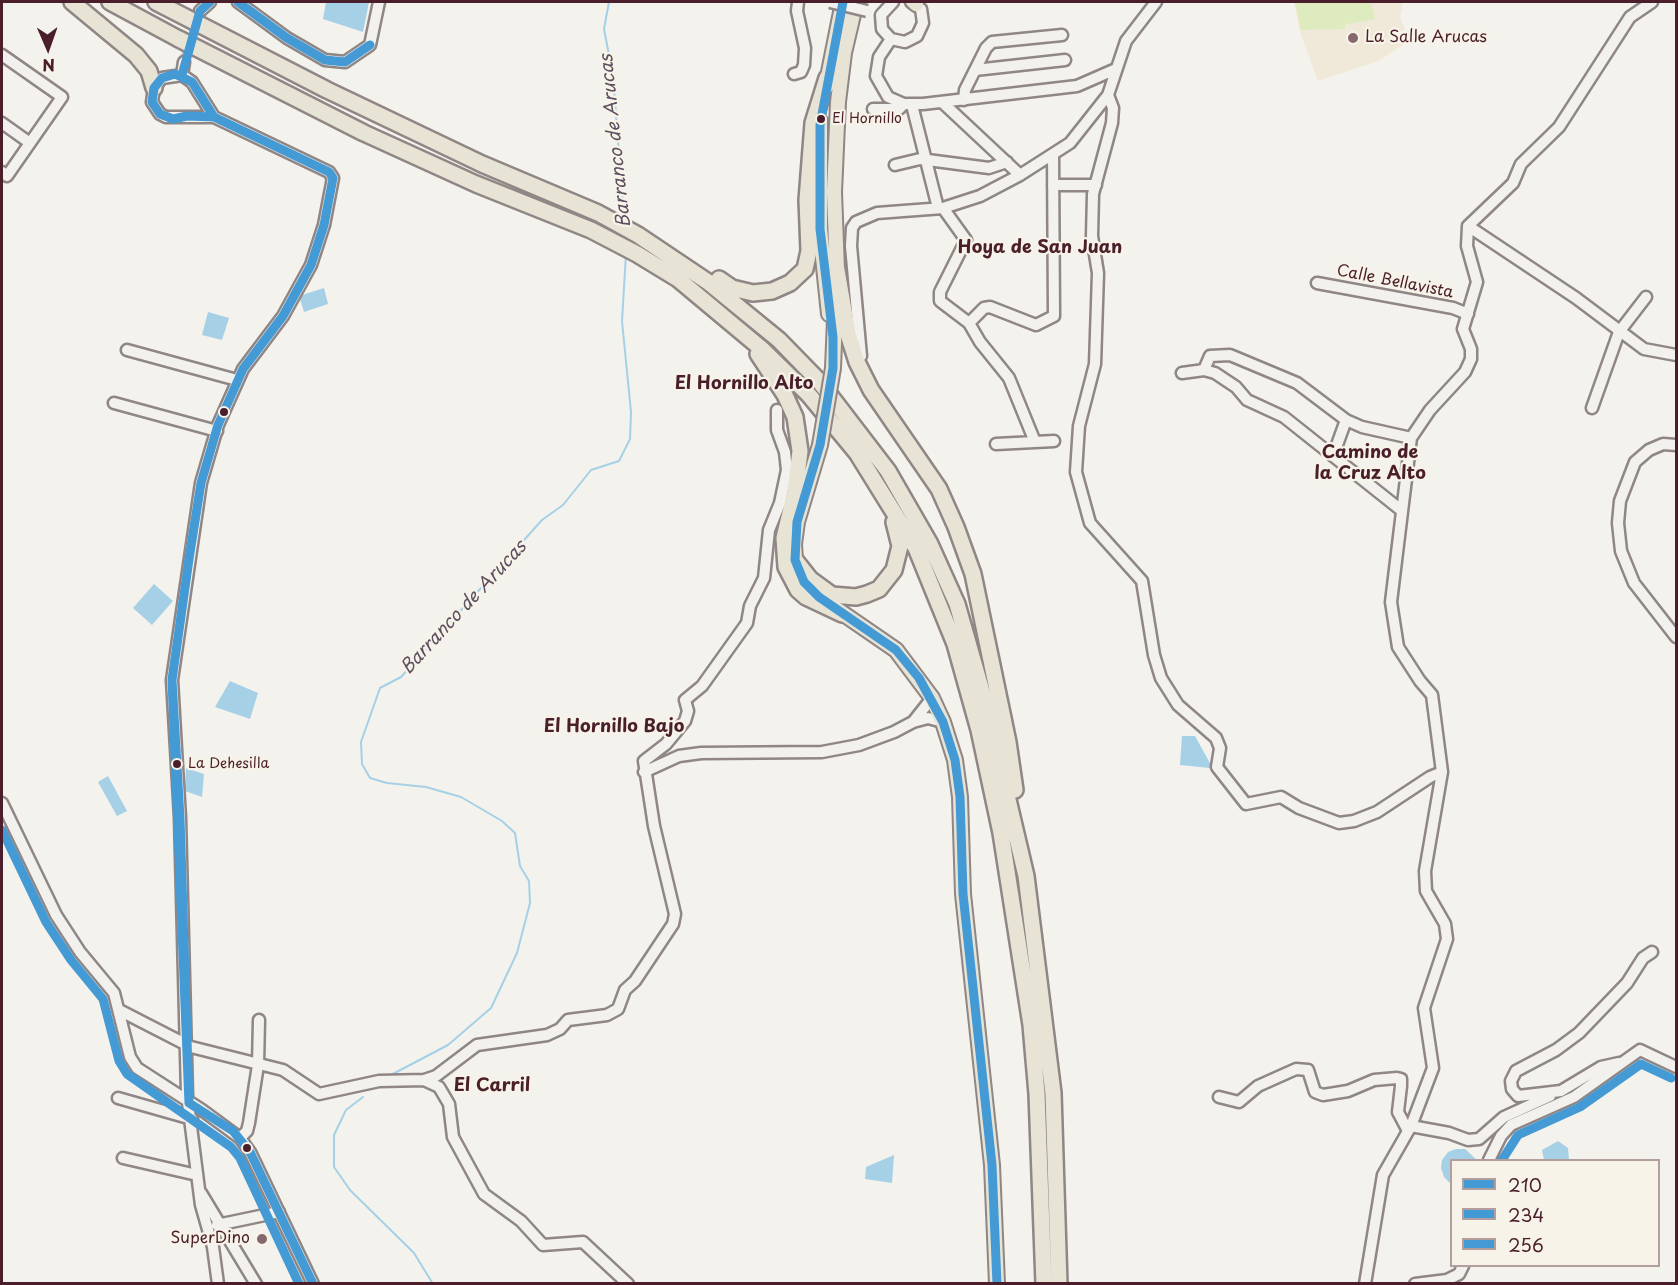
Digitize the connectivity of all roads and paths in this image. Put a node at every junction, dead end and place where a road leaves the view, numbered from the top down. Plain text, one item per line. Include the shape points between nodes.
1 (72, 2) edge
2 (110, 2) edge
3 (156, 2) edge
4 (200, 2) edge
5 (210, 2) edge
6 (380, 2) edge
7 (830, 2) edge
8 (843, 2) edge
9 (856, 2) edge
10 (893, 2) edge
11 (914, 2) edge
12 (1156, 2) edge
13 (1652, 2) edge
14 (243, 3) edge
15 (796, 5) edge
16 (881, 15) junction
17 (1062, 35) dead end
18 (891, 39) junction
19 (2, 55) edge
20 (1065, 60) dead end
21 (184, 62) tunnel mouth
22 (1116, 69) junction
23 (975, 70) junction
24 (794, 74) dead end
25 (182, 75) junction
26 (827, 78) junction
27 (154, 88) junction
28 (197, 94) junction
29 (1108, 95) junction
30 (953, 103) junction
31 (908, 105) junction
32 (873, 109) dead end
33 (187, 116) junction
34 (214, 117) junction
35 (2, 123) edge
36 (30, 143) junction
37 (1053, 154) junction
38 (926, 160) junction
39 (1007, 162) junction
40 (895, 165) dead end
41 (4, 174) edge
42 (1020, 175) junction
43 (1053, 185) junction
44 (1096, 185) junction
45 (940, 208) junction
46 (1468, 226) junction
47 (837, 270) junction
48 (709, 277) junction
49 (1317, 283) dead end
50 (1646, 297) dead end
51 (1468, 314) junction
52 (969, 323) junction
53 (743, 332) junction
54 (1619, 332) junction
55 (833, 337) junction
56 (127, 350) dead end
57 (1677, 355) edge
58 (1204, 370) junction
59 (1182, 373) dead end
60 (237, 380) junction
61 (866, 381) junction
62 (114, 403) dead end
63 (1592, 408) dead end
64 (777, 410) dead end
65 (1346, 420) junction
66 (217, 431) junction
67 (1411, 438) junction
68 (1054, 441) dead end
69 (1035, 442) junction
70 (996, 444) dead end
71 (1677, 445) edge
72 (1333, 456) junction
73 (887, 499) junction
74 (1401, 510) junction
75 (795, 560) junction
76 (842, 614) junction
77 (1677, 637) edge
78 (932, 698) junction
79 (913, 722) junction
80 (943, 722) junction
81 (644, 772) junction
82 (1442, 772) junction
83 (2, 803) edge
84 (1026, 876) junction
85 (1652, 952) dead end
86 (119, 1010) junction
87 (259, 1020) dead end
88 (185, 1044) junction
89 (1619, 1063) junction
90 (258, 1065) junction
91 (1677, 1067) edge
92 (187, 1080) junction
93 (424, 1080) junction
94 (172, 1091) junction
95 (1562, 1091) junction
96 (1219, 1097) dead end
97 (118, 1098) dead end
98 (189, 1103) junction
99 (192, 1119) junction
100 (1409, 1129) junction
101 (240, 1138) junction
102 (123, 1158) dead end
103 (1490, 1159) edge
104 (197, 1174) junction
105 (199, 1190) junction
106 (279, 1212) junction
107 (221, 1224) junction
108 (208, 1227) junction
109 (1462, 1267) edge
110 (218, 1284) edge
111 (256, 1284) edge
112 (313, 1284) edge
113 (628, 1284) edge
114 (997, 1284) edge
115 (1044, 1284) edge
116 (1059, 1284) edge
117 (1365, 1284) edge
118 (1415, 1284) edge

1 - 27 highway via 136,55 149,71
2 - 53 highway via 320,111 638,254 678,279
3 - 48 highway via 327,90 638,235
4 - 5 street via 200,11
6 - 14 street via 370,45 345,62 325,60 287,38
7 - 16 street, bridge
8 - 26 main road
9 - 47 main road via 838,102 834,192
10 - 16 street
11 - 18 street via 923,16 921,30 911,40
12 - 22 street via 1126,41
13 - 46 street via 1630,16 1560,128 1521,164 1513,183
15 - 24 street via 806,48 801,72
16 - 18 street via 882,29
17 - 23 street via 992,42
18 - 31 street via 879,57 876,76 888,97
19 - 36 street via 62,97
20 - 23 street
21 - 25 street
22 - 29 street
22 - 30 street via 1077,86
23 - 30 street
25 - 27 street via 162,78
25 - 28 street via 192,82
26 - 48 highway via 813,123 807,200 809,251 805,269 790,283 772,291 753,293
26 - 55 main road via 820,124 819,218
27 - 33 street via 152,102 160,114 173,119
28 - 33 street via 195,106
28 - 34 street
29 - 37 street via 1070,143
29 - 44 street via 1113,108 1112,123
30 - 31 street
30 - 39 street
31 - 32 street via 899,110
31 - 38 street
33 - 34 street
34 - 60 street via 329,172 333,178 324,225 310,265 283,316
35 - 36 street
36 - 41 street
37 - 42 street
37 - 43 street
38 - 39 street via 989,168
38 - 40 street
38 - 45 street
39 - 42 street
42 - 45 street via 980,196
43 - 44 street
43 - 52 street via 1054,316 1036,325 990,307
44 - 82 street via 1092,236 1098,273 1095,364 1079,426 1077,472 1090,523 1142,581 1161,678 1178,705 1216,738 1220,748 1217,767 1246,804 1281,797 1339,823 1354,821 1377,812
45 - 52 street via 966,240 940,292 940,301
45 - 61 street via 878,213 856,222 852,228 850,246
46 - 51 street via 1467,246 1477,282
46 - 54 street via 1576,298
47 - 55 main road
47 - 61 highway via 848,334
48 - 84 highway via 819,381 888,471 930,544 960,615
49 - 51 street, Calle Bellavista
50 - 54 street
51 - 67 street via 1463,329 1471,359 1465,372 1430,410
52 - 69 street via 1009,378
53 - 73 highway via 809,395 857,453
53 - 76 highway via 785,395 798,434 800,468 784,538 786,567 806,597
54 - 57 street via 1644,349
54 - 63 street
55 - 75 main road, bridge via 833,368 820,446 797,522
56 - 60 street
58 - 59 street
58 - 65 street via 1210,356 1230,355 1297,383
58 - 72 street via 1236,387 1247,400 1284,417
60 - 66 street
61 - 84 highway via 939,489 973,574 1008,742
62 - 66 street
64 - 81 street via 777,430 787,470 769,530 764,578 750,606 747,623 702,686 685,699 685,721 666,744 644,761
65 - 67 street via 1362,428
65 - 72 street
66 - 88 street via 201,483 172,680 180,818
67 - 74 street
68 - 69 street
69 - 70 street
71 - 77 street via 1663,444 1635,462 1620,501 1618,523 1621,551 1634,583
72 - 74 street
73 - 75 highway via 900,546 894,570 879,589 856,597 832,595 820,588
73 - 115 highway via 916,549 955,644 1001,833 1031,1024
74 - 82 street via 1391,602 1394,631 1398,647 1432,695
75 - 76 main road via 804,582
76 - 78 main road via 896,650
78 - 79 street
78 - 80 main road
79 - 80 street via 928,718
79 - 81 street via 850,747 822,752 701,753 679,756
80 - 114 main road via 955,760 960,797 963,894 992,1165
81 - 93 street via 675,914 673,924 625,990 618,1009 607,1015 568,1020 547,1035 477,1045 436,1076
82 - 100 street via 1425,871 1426,891 1445,924 1447,939 1424,1008 1433,1068
83 - 86 street via 56,915 114,993
84 - 116 highway via 1053,1093
85 - 95 street via 1579,1033 1556,1050 1524,1064 1511,1081 1518,1095
86 - 88 street
86 - 94 street via 130,1057 137,1068
87 - 90 street
88 - 90 street
88 - 92 street
89 - 91 street via 1640,1050
89 - 95 street via 1601,1067
89 - 103 street via 1574,1097 1511,1125
90 - 93 street via 283,1070 319,1094 379,1081
90 - 101 street via 247,1131
92 - 94 street
92 - 98 street
93 - 113 street via 446,1094 453,1137 490,1200 521,1221 543,1245 583,1242
94 - 98 street
95 - 100 street via 1504,1117 1479,1139
96 - 100 street via 1239,1102 1258,1086 1296,1069 1308,1070 1315,1092 1323,1095 1348,1091 1374,1080 1397,1078 1401,1080 1398,1112
97 - 99 street
98 - 99 street
98 - 101 street
99 - 104 street
100 - 117 street via 1383,1175
101 - 106 street
102 - 104 street
104 - 105 street
105 - 107 street
105 - 108 street
106 - 107 street
106 - 112 street
107 - 108 street
107 - 111 street
108 - 110 street
109 - 118 street via 1459,1274 1447,1280

